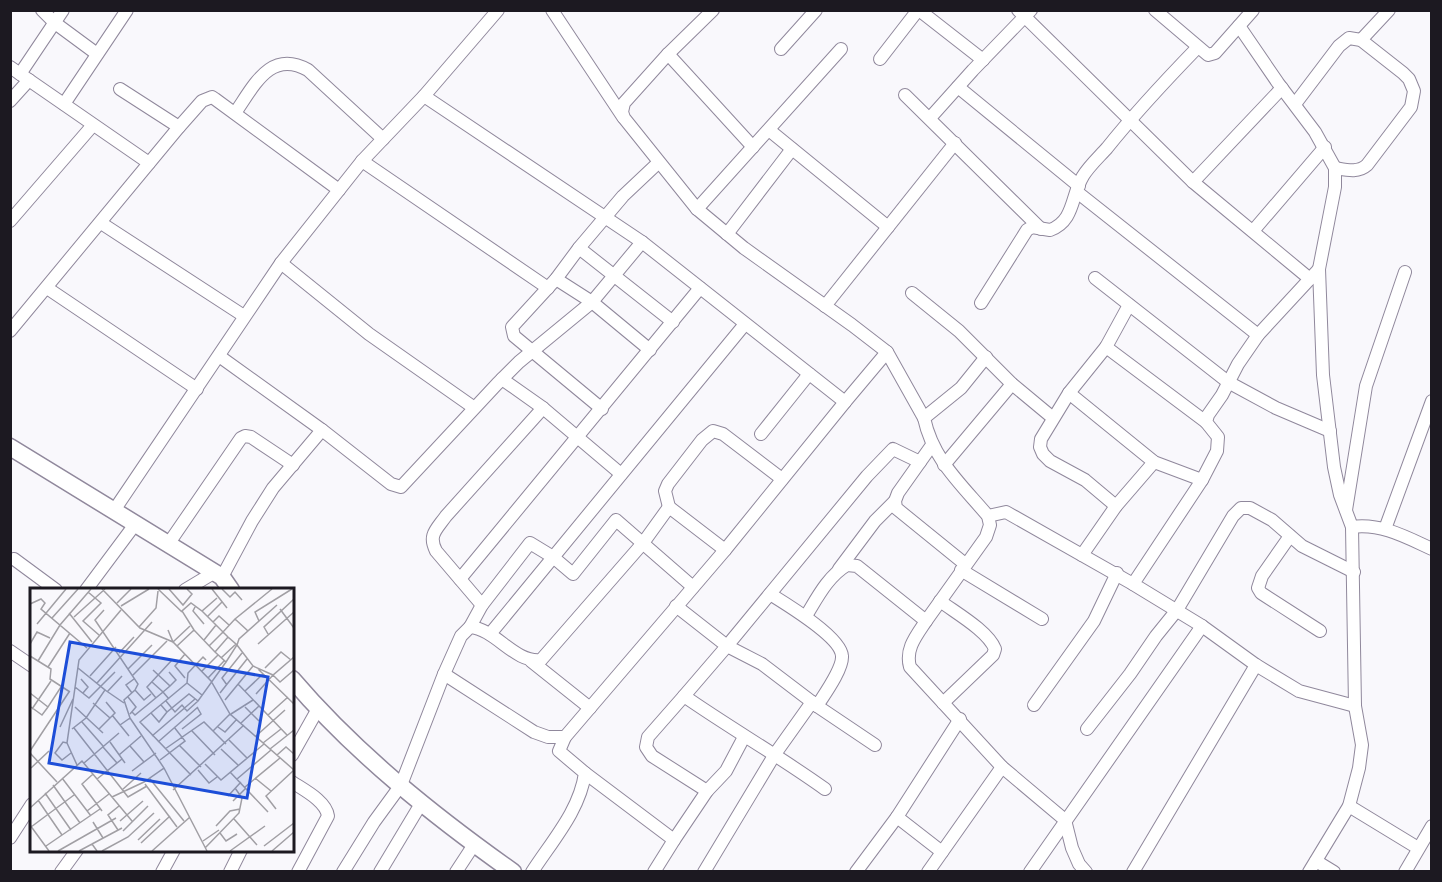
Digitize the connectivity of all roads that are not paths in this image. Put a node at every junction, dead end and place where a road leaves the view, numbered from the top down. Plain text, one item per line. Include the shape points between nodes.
1 (42, 10) edge
2 (63, 10) edge
3 (127, 10) edge
4 (498, 10) edge
5 (552, 10) edge
6 (816, 10) edge
7 (919, 10) edge
8 (1155, 10) edge
9 (1253, 10) edge
10 (1389, 10) edge
11 (709, 11) edge
12 (1025, 13) edge
13 (55, 23) junction
14 (1239, 26) junction
15 (1361, 40) junction
16 (1197, 48) junction
17 (781, 49) dead end
18 (841, 49) dead end
19 (97, 54) junction
20 (668, 54) junction
21 (880, 59) dead end
22 (983, 60) junction
23 (20, 74) edge
24 (958, 87) junction
25 (1282, 87) junction
26 (120, 89) dead end
27 (905, 94) dead end
28 (424, 96) junction
29 (10, 101) edge
30 (64, 104) junction
31 (1295, 104) junction
32 (234, 113) junction
33 (624, 118) junction
34 (930, 118) junction
35 (1129, 120) junction
36 (93, 124) junction
37 (179, 127) junction
38 (769, 130) junction
39 (383, 138) junction
40 (955, 143) junction
41 (753, 147) junction
42 (1325, 147) junction
43 (792, 149) junction
44 (362, 161) junction
45 (149, 163) junction
46 (658, 163) junction
47 (1335, 168) junction
48 (1193, 182) junction
49 (1078, 189) junction
50 (339, 190) junction
51 (697, 209) junction
52 (606, 217) junction
53 (10, 221) edge
54 (101, 223) junction
55 (888, 227) junction
56 (1041, 229) junction
57 (1253, 231) junction
58 (727, 234) junction
59 (642, 242) junction
60 (579, 249) junction
61 (281, 263) junction
62 (1319, 269) junction
63 (1405, 272) dead end
64 (613, 277) junction
65 (1095, 278) dead end
66 (1310, 279) junction
67 (552, 284) junction
68 (47, 288) junction
69 (700, 288) junction
70 (912, 293) dead end
71 (592, 302) junction
72 (981, 303) dead end
73 (1129, 305) junction
74 (825, 306) junction
75 (244, 316) junction
76 (673, 322) junction
77 (745, 324) junction
78 (10, 331) edge
79 (1258, 335) junction
80 (1106, 346) junction
81 (650, 350) junction
82 (532, 352) junction
83 (887, 352) junction
84 (219, 356) junction
85 (986, 357) junction
86 (809, 374) junction
87 (502, 379) junction
88 (1228, 382) junction
89 (1012, 384) junction
90 (197, 389) junction
91 (1068, 393) junction
92 (1431, 401) edge
93 (846, 402) junction
94 (473, 407) junction
95 (543, 408) junction
96 (602, 409) junction
97 (924, 418) junction
98 (1053, 418) junction
99 (1206, 422) junction
100 (322, 430) junction
101 (1330, 431) junction
102 (761, 434) dead end
103 (578, 438) junction
104 (932, 445) junction
105 (11, 448) edge
106 (920, 462) junction
107 (1154, 462) junction
108 (293, 465) junction
109 (944, 465) junction
110 (621, 474) junction
111 (782, 479) junction
112 (1202, 480) junction
113 (895, 501) junction
114 (1116, 506) junction
115 (669, 507) junction
116 (115, 509) junction
117 (1346, 511) junction
118 (988, 516) junction
119 (136, 523) junction
120 (1352, 527) junction
121 (1385, 529) junction
122 (1290, 536) junction
123 (170, 543) junction
124 (643, 543) junction
125 (1431, 549) edge
126 (725, 550) junction
127 (1082, 555) junction
128 (553, 557) junction
129 (14, 559) dead end
130 (963, 567) junction
131 (839, 569) junction
132 (1354, 572) junction
133 (1117, 573) junction
134 (223, 579) edge
135 (460, 579) junction
136 (1133, 584) junction
137 (693, 587) junction
138 (53, 588) edge
139 (87, 588) edge
140 (192, 588) edge
141 (770, 594) junction
142 (940, 601) junction
143 (482, 605) junction
144 (676, 606) junction
145 (1177, 610) junction
146 (806, 616) junction
147 (1042, 620) dead end
148 (926, 621) junction
149 (1202, 626) junction
150 (470, 627) junction
151 (1320, 631) dead end
152 (490, 634) junction
153 (727, 646) junction
154 (10, 651) edge
155 (531, 661) junction
156 (30, 663) edge
157 (1256, 665) junction
158 (444, 674) junction
159 (294, 681) edge
160 (684, 696) junction
161 (943, 703) junction
162 (815, 704) junction
163 (1034, 705) dead end
164 (1355, 706) junction
165 (319, 707) junction
166 (590, 708) junction
167 (960, 719) junction
168 (1087, 729) dead end
169 (565, 737) junction
170 (744, 737) junction
171 (875, 745) dead end
172 (294, 751) edge
173 (775, 754) junction
174 (1002, 766) junction
175 (585, 773) junction
176 (294, 783) edge
177 (401, 785) junction
178 (825, 789) dead end
179 (707, 790) junction
180 (422, 802) junction
181 (1349, 806) junction
182 (30, 807) edge
183 (897, 818) junction
184 (1065, 820) junction
185 (1431, 826) edge
186 (10, 838) edge
187 (674, 840) junction
188 (475, 843) junction
189 (1418, 849) junction
190 (76, 852) edge
191 (173, 852) edge
192 (240, 852) edge
193 (942, 852) junction
194 (1316, 861) junction
195 (1080, 869) edge
196 (61, 872) edge
197 (162, 872) edge
198 (230, 872) edge
199 (298, 872) edge
200 (343, 872) edge
201 (380, 872) edge
202 (456, 872) edge
203 (513, 872) edge
204 (532, 872) edge
205 (654, 872) edge
206 (704, 872) edge
207 (856, 872) edge
208 (928, 872) edge
209 (1030, 872) edge
210 (1133, 872) edge
211 (1309, 872) edge
212 (1334, 872) edge
213 (1405, 872) edge

1 - 13 street
2 - 13 street
3 - 19 street
4 - 28 street
5 - 33 street
6 - 17 street
7 - 21 street
7 - 22 street
8 - 16 street
9 - 14 street
10 - 15 street
11 - 20 street
12 - 22 street
12 - 35 street
13 - 19 street
13 - 23 street
14 - 16 street via 1212,55
14 - 25 street
15 - 31 street via 1345,40
15 - 47 street via 1409,79 1414,96 1411,107 1363,169
16 - 35 street
18 - 38 street
19 - 30 street
20 - 33 street via 624,103
20 - 41 street
22 - 24 street
23 - 29 street
23 - 30 street
24 - 34 street
24 - 49 street
25 - 31 street
25 - 48 street
26 - 37 street
27 - 34 street
28 - 39 street
28 - 52 street
30 - 36 street
31 - 42 street
32 - 37 street via 209,97
32 - 39 street via 270,68 286,62 298,64
32 - 50 street
33 - 46 street
34 - 40 street
35 - 48 street
35 - 49 street via 1086,172
36 - 45 street
36 - 53 street
37 - 45 street
38 - 41 street
38 - 43 street
39 - 44 street
40 - 55 street
40 - 56 street
41 - 51 street
42 - 47 street
42 - 57 street
43 - 55 street
43 - 58 street
44 - 50 street
44 - 67 street
45 - 54 street
46 - 51 street
46 - 52 street
47 - 62 street
48 - 57 street
49 - 56 street via 1074,206 1063,221 1050,230
49 - 79 street
50 - 61 street
51 - 58 street
52 - 59 street
52 - 60 street
54 - 68 street
54 - 75 street
55 - 74 street
56 - 72 street via 1027,230
57 - 66 street
58 - 74 street
59 - 64 street
59 - 69 street
60 - 64 street
60 - 67 street
61 - 75 street
61 - 94 street via 369,334
62 - 66 street
62 - 101 street via 1323,375
63 - 117 street via 1366,387
64 - 71 street
64 - 76 street
65 - 73 street
66 - 79 street
67 - 71 street
67 - 82 street via 512,327 514,336
68 - 78 street
68 - 90 street
69 - 76 street
69 - 77 street
70 - 85 street
71 - 81 street
71 - 82 street
73 - 80 street
73 - 88 street
74 - 83 street
75 - 84 street
76 - 81 street
77 - 86 street
77 - 110 street
79 - 88 street
80 - 91 street
80 - 99 street
81 - 96 street
82 - 87 street
82 - 96 street
83 - 93 street
83 - 97 street
84 - 90 street
84 - 100 street
85 - 89 street
85 - 97 street via 961,388
86 - 93 street
86 - 102 street
87 - 94 street
87 - 95 street
88 - 99 street
88 - 101 street
89 - 98 street
89 - 109 street
90 - 116 street
91 - 98 street
91 - 107 street
92 - 121 street
93 - 111 street
94 - 100 street via 401,487 391,484
95 - 103 street
95 - 135 street via 432,536 436,551
96 - 103 street
97 - 104 street
98 - 114 street via 1041,439 1043,454 1085,480
99 - 112 street via 1219,443
100 - 108 street
101 - 117 street
103 - 110 street
103 - 135 street
104 - 106 street
104 - 109 street
105 - 116 street
106 - 113 street
106 - 141 street via 893,450
107 - 112 street
107 - 114 street
108 - 123 street via 251,437 241,438
108 - 134 street via 252,521
109 - 118 street
110 - 128 street
111 - 115 street via 723,434 713,431 668,484 665,491
111 - 126 street
112 - 136 street
113 - 130 street via 896,508
113 - 131 street
114 - 127 street
115 - 124 street
115 - 126 street
116 - 119 street
117 - 120 street
118 - 127 street via 1006,512
118 - 130 street via 986,537
119 - 123 street
119 - 139 street
120 - 121 street
120 - 132 street
121 - 125 street
122 - 132 street
122 - 145 street via 1272,520 1250,508 1241,508
122 - 151 street via 1258,588
123 - 134 street
124 - 128 street via 616,520 573,574
124 - 137 street
124 - 155 street via 549,652 541,660
126 - 137 street
127 - 133 street
128 - 143 street via 530,543
128 - 152 street
129 - 138 street
130 - 142 street
130 - 147 street
131 - 146 street
131 - 148 street via 857,566
132 - 164 street
133 - 136 street
133 - 163 street via 1094,621
134 - 140 street
135 - 143 street
136 - 145 street
137 - 144 street
141 - 146 street
141 - 153 street
142 - 148 street
142 - 161 street via 985,635 995,649
143 - 150 street
144 - 153 street
144 - 166 street
145 - 149 street
145 - 168 street
146 - 162 street via 839,648 842,657
148 - 161 street via 910,646 910,667
149 - 157 street
149 - 184 street
150 - 152 street via 482,628
150 - 158 street via 461,636
152 - 155 street
153 - 160 street
153 - 162 street via 762,664
154 - 156 street
155 - 166 street
157 - 164 street via 1299,691
157 - 210 street
158 - 169 street via 534,732
158 - 177 street
159 - 165 street
160 - 170 street
160 - 179 street via 648,737 646,747 652,756
161 - 167 street
162 - 171 street
162 - 173 street
164 - 181 street via 1362,745
165 - 172 street
165 - 177 street
166 - 169 street
167 - 174 street
167 - 183 street
169 - 175 street via 559,751
170 - 173 street
170 - 179 street via 726,771
173 - 178 street
173 - 206 street
174 - 184 street
174 - 193 street
175 - 187 street
175 - 204 street via 572,811
176 - 199 street via 321,803 328,816
177 - 180 street
177 - 200 street
179 - 187 street
180 - 188 street
180 - 201 street
181 - 189 street
181 - 194 street
182 - 186 street
183 - 193 street
183 - 207 street
184 - 195 street
184 - 209 street
185 - 189 street
187 - 205 street
188 - 202 street
188 - 203 street
189 - 213 street
190 - 196 street
191 - 197 street
192 - 198 street
193 - 208 street
194 - 211 street
194 - 212 street

